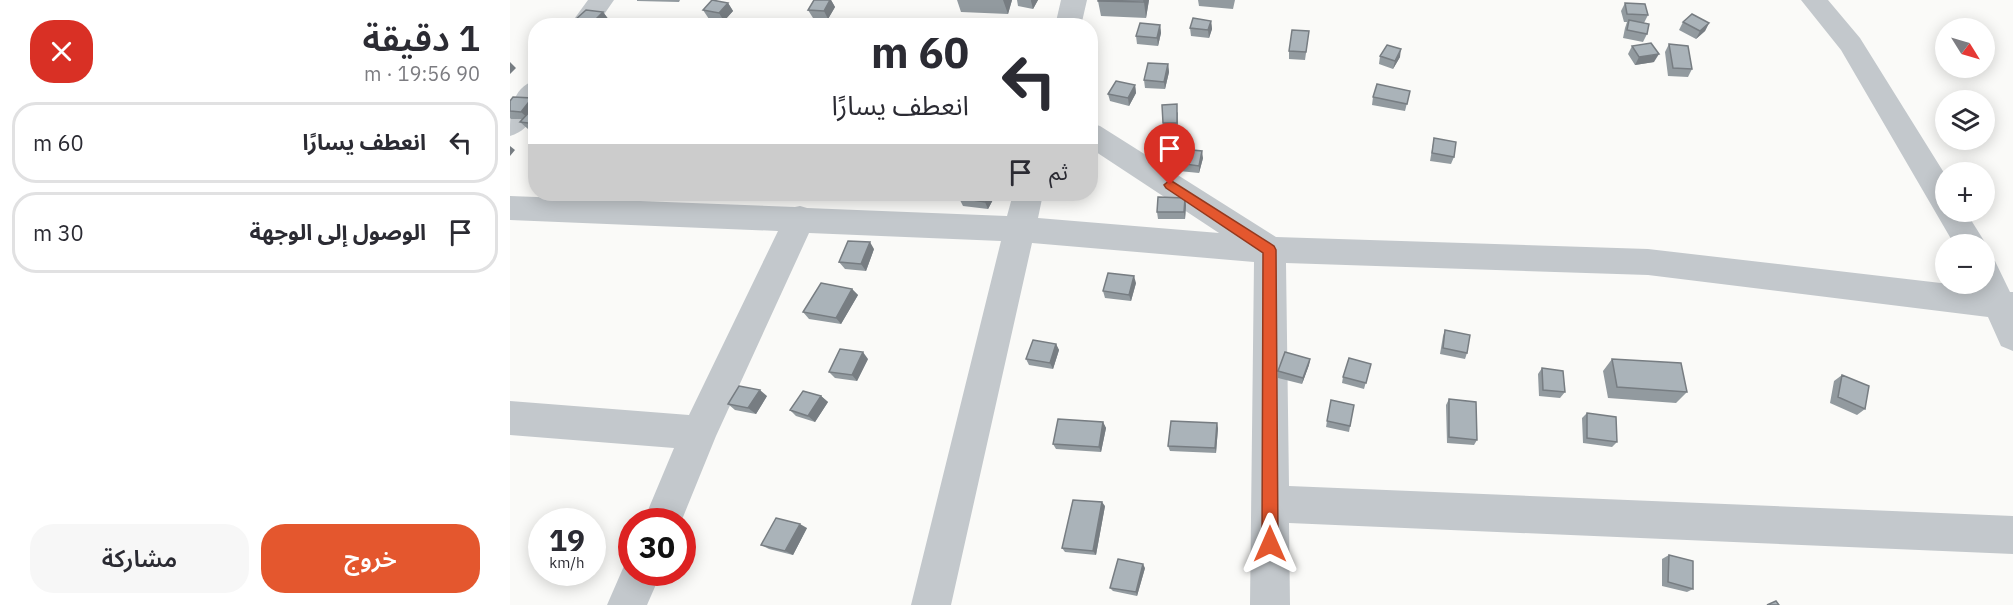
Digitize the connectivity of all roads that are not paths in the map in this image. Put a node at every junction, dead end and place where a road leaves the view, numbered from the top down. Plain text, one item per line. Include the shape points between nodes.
1 (601, 0) edge
2 (1074, 0) edge
3 (1814, 0) edge
4 (588, 18) edge
5 (1070, 18) edge
6 (528, 101) edge
7 (510, 126) edge
8 (1098, 138) edge
9 (1935, 185) edge
10 (1026, 201) edge
11 (510, 208) edge
12 (800, 218) junction
13 (1020, 229) junction
14 (1270, 250) junction
15 (1995, 287) edge
16 (2007, 306) edge
17 (2013, 336) edge
18 (510, 418) edge
19 (699, 433) junction
20 (1270, 504) junction
21 (668, 508) edge
22 (2013, 535) edge
23 (635, 586) edge
24 (627, 605) edge
25 (931, 605) edge
26 (1270, 605) edge

1 - 4 street
2 - 5 street
3 - 9 street via 1851,44
6 - 7 street
8 - 14 street
10 - 13 street
11 - 12 street
12 - 13 street
12 - 19 street
13 - 14 street
13 - 25 street
14 - 16 street via 1648,262
14 - 20 street
15 - 16 street
16 - 17 street
18 - 19 street
19 - 21 street
20 - 22 street
20 - 26 street
23 - 24 street

